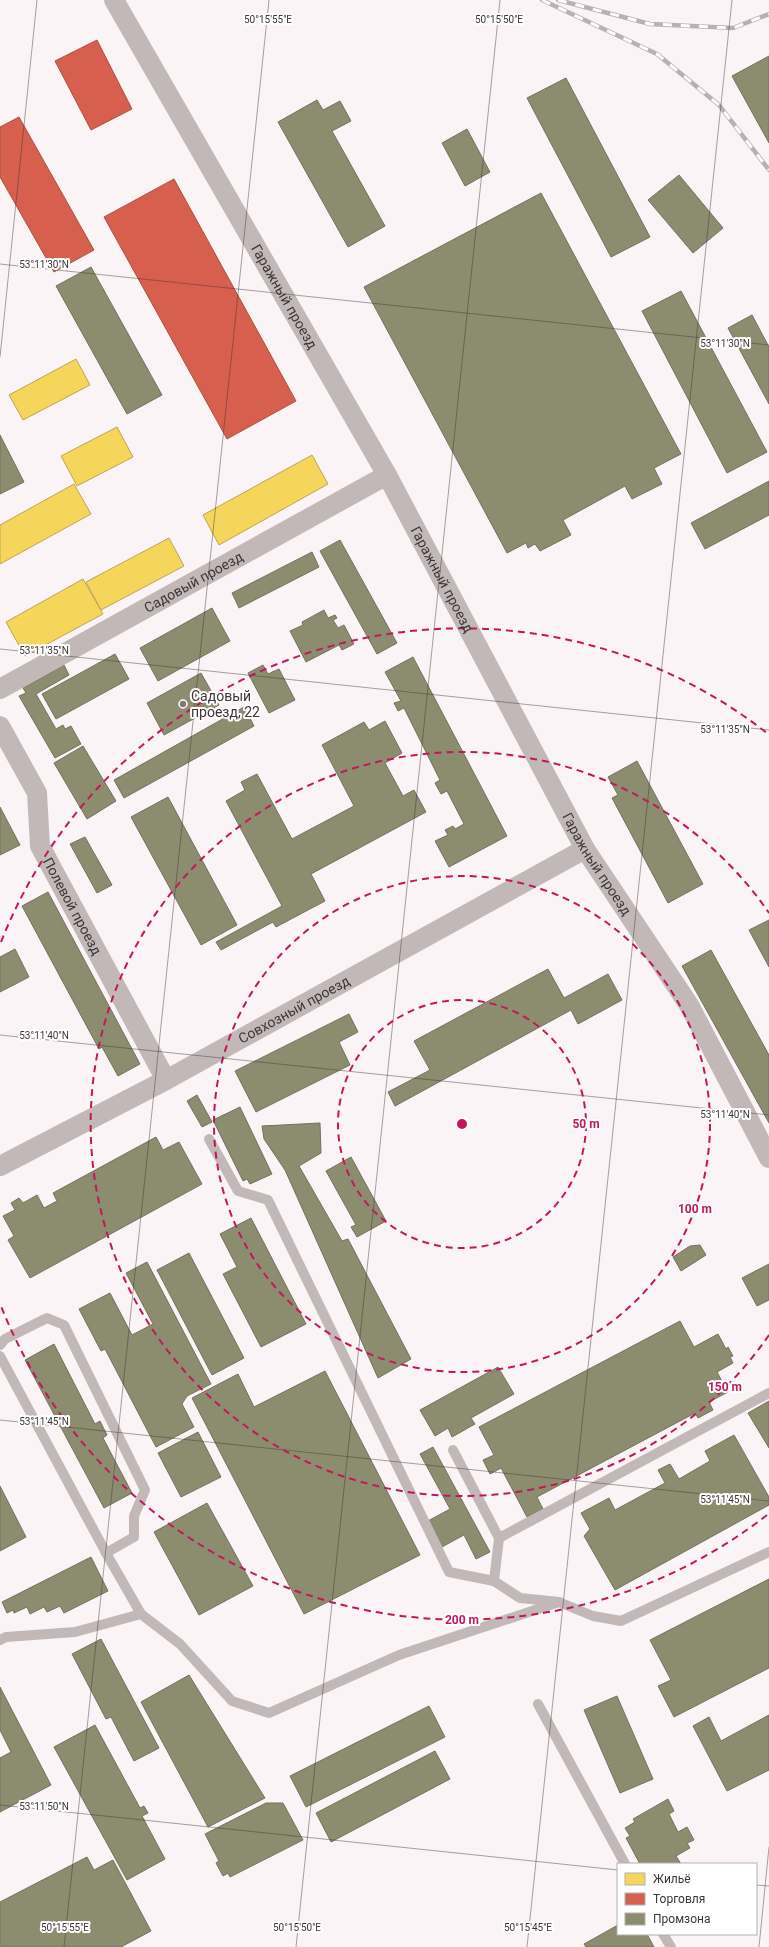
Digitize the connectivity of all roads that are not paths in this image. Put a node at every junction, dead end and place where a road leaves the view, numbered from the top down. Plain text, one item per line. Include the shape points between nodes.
1 (114, 0) edge
2 (387, 475) junction
3 (0, 688) edge
4 (0, 726) edge
5 (585, 849) junction
6 (166, 1080) junction
7 (209, 1139) dead end
8 (769, 1158) edge
9 (0, 1166) edge
10 (0, 1345) edge
11 (0, 1356) edge
12 (769, 1393) edge
13 (453, 1450) dead end
14 (499, 1538) junction
15 (106, 1552) junction
16 (769, 1552) edge
17 (494, 1581) junction
18 (559, 1602) junction
19 (141, 1614) junction
20 (0, 1640) edge
21 (538, 1704) dead end
22 (624, 1863) edge
23 (664, 1935) edge
24 (670, 1947) edge

1 - 2 street, Гаражный проезд
2 - 3 street, Садовый проезд
2 - 5 street, Гаражный проезд
4 - 6 street, Полевой проезд via 37,793 40,846
5 - 6 street, Совхозный проезд
5 - 8 street, Гаражный проезд via 689,1005
6 - 9 street, Совхозный проезд
7 - 17 lane via 238,1190 268,1200 449,1572
10 - 15 lane via 5,1339 47,1318 64,1325 145,1490 134,1516 134,1537
11 - 15 lane
12 - 14 lane
13 - 14 lane
14 - 17 lane
15 - 19 lane
16 - 18 lane via 621,1621 593,1616
17 - 18 lane via 520,1598
18 - 19 lane via 399,1655 269,1712 232,1701 180,1644
19 - 20 lane via 75,1632 6,1637
21 - 22 lane
23 - 24 lane

